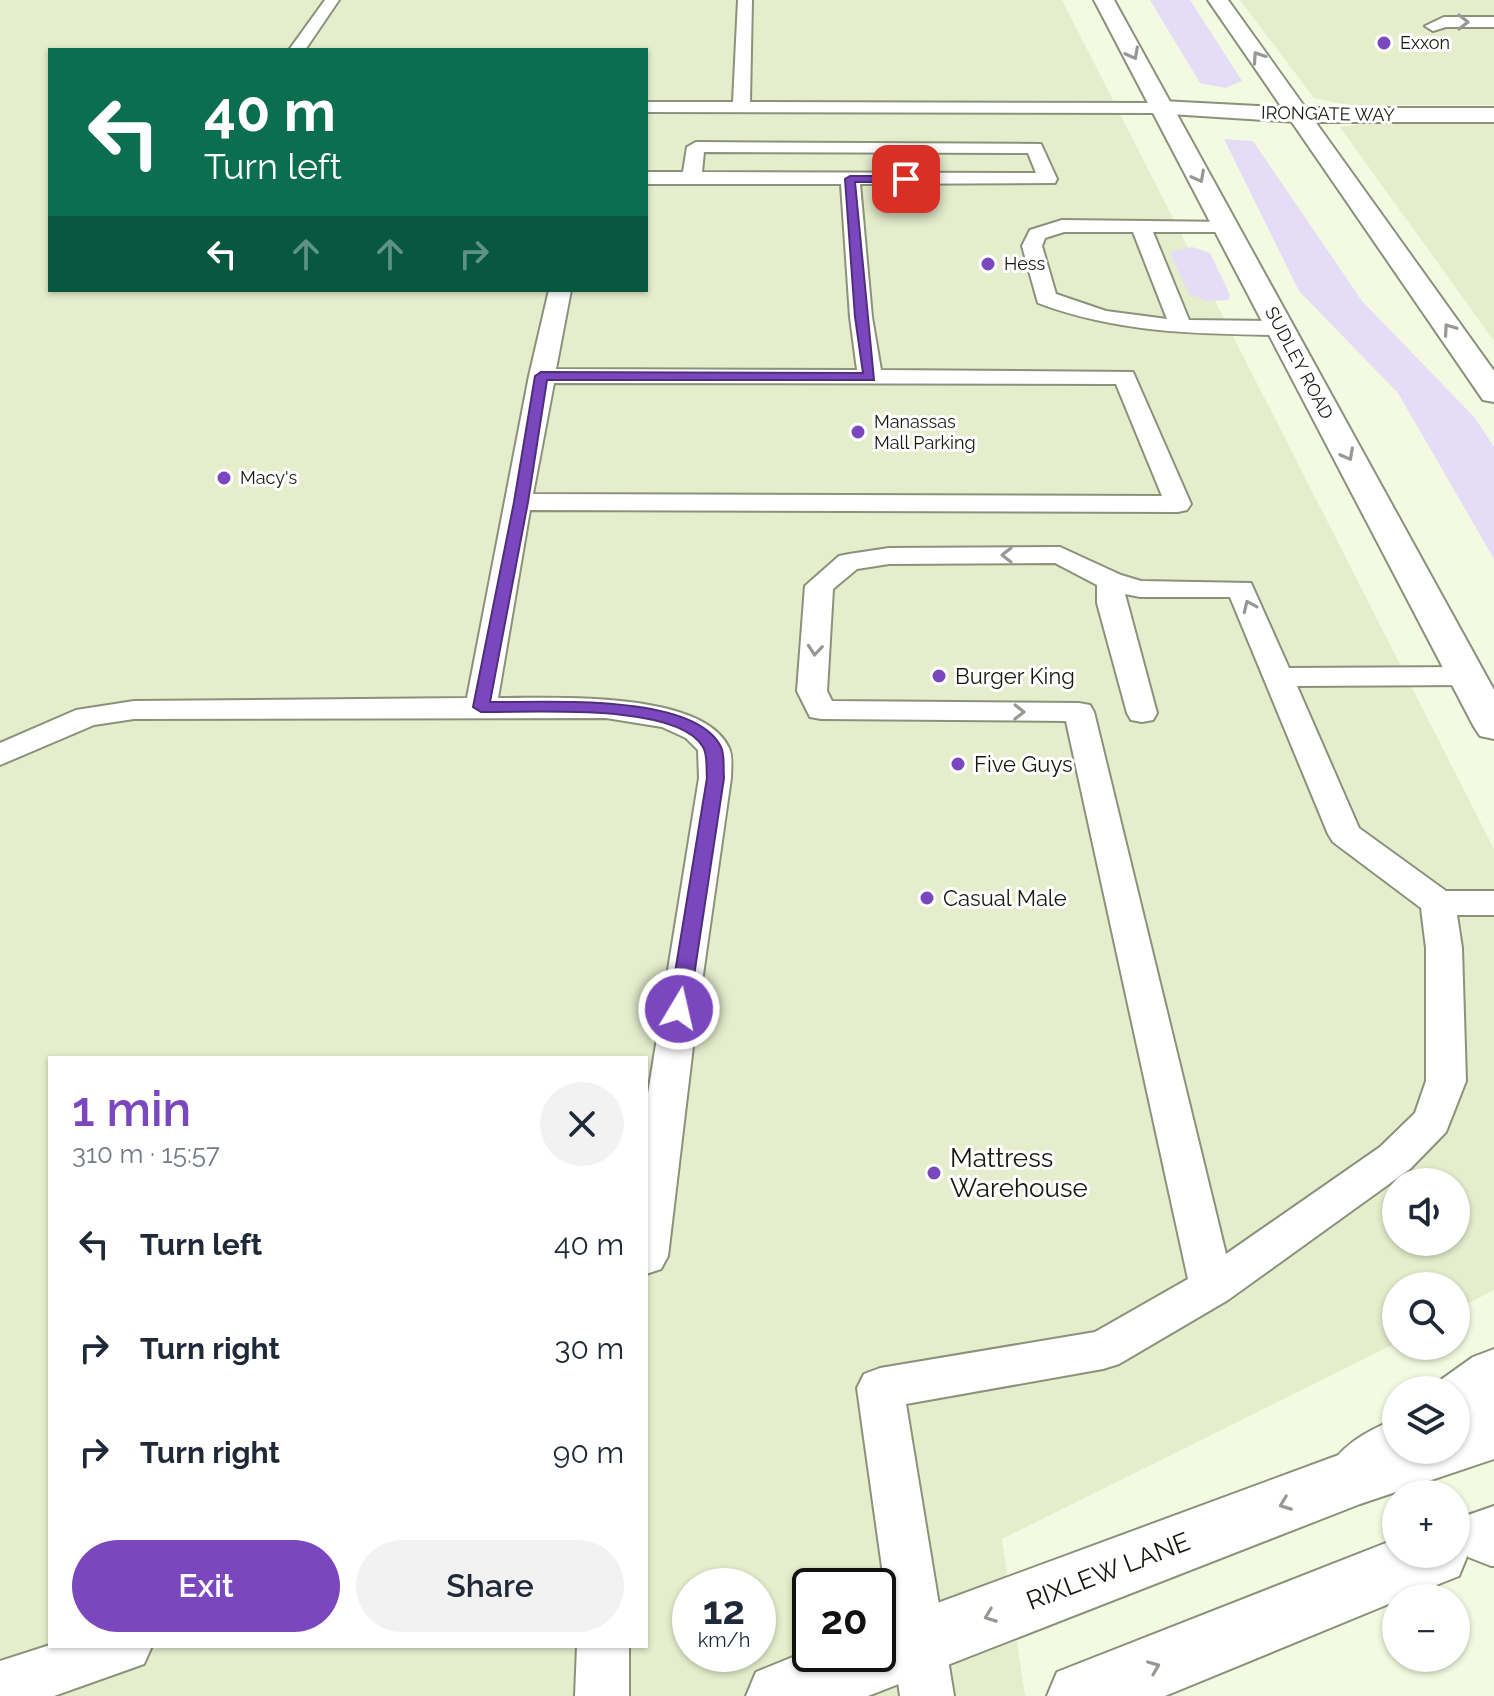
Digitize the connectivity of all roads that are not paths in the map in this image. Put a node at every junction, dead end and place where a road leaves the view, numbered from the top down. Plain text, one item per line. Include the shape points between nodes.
1 (332, 0) edge
2 (745, 0) edge
3 (1104, 0) edge
4 (1218, 0) edge
5 (1494, 22) edge
6 (1433, 26) dead end
7 (298, 48) edge
8 (648, 107) edge
9 (741, 107) junction
10 (1162, 108) junction
11 (1297, 115) junction
12 (1494, 115) edge
13 (648, 178) edge
14 (692, 178) junction
15 (850, 179) junction
16 (1141, 226) junction
17 (1225, 226) junction
18 (560, 292) edge
19 (1181, 327) junction
20 (1280, 328) junction
21 (541, 376) junction
22 (870, 377) junction
23 (1494, 393) edge
24 (521, 502) junction
25 (1111, 581) junction
26 (1467, 676) junction
27 (1280, 677) junction
28 (481, 707) junction
29 (1142, 713) dead end
30 (1494, 727) edge
31 (0, 755) edge
32 (1438, 903) junction
33 (1494, 903) edge
34 (648, 1241) edge
35 (1212, 1287) junction
36 (1494, 1375) edge
37 (1470, 1393) edge
38 (1494, 1432) edge
39 (1470, 1440) edge
40 (1375, 1462) edge
41 (1474, 1542) edge
42 (120, 1648) edge
43 (603, 1648) edge
44 (923, 1670) edge
45 (0, 1688) edge
46 (602, 1696) edge
47 (780, 1696) edge
48 (1081, 1696) edge

1 - 7 lane
2 - 9 lane
3 -> 10 main road, SUDLEY ROAD
11 -> 4 main road
6 -> 5 lane
8 - 9 lane
9 - 10 lane
10 - 11 main road, IRONGATE WAY
10 -> 17 main road, SUDLEY ROAD
11 - 12 main road, IRONGATE WAY
23 -> 11 main road
13 - 14 lane
14 - 15 lane
14 - 15 lane via 696,147 727,147 1035,148 1048,179
15 - 22 lane
16 - 17 lane
16 - 19 lane
16 - 19 lane via 1062,226 1037,234 1032,246 1046,298 1134,325
17 - 20 main road, SUDLEY ROAD
18 - 21 lane
19 - 20 lane
20 -> 26 main road, SUDLEY ROAD
21 - 22 lane
21 - 24 lane
22 - 24 lane via 1125,377 1178,504
24 - 28 lane
27 -> 25 lane via 1241,589 1140,589
25 - 29 lane via 1111,603
25 -> 35 lane via 1060,555 889,556 849,562 819,586 812,691 821,710 1079,712
26 - 27 lane
26 - 30 main road, SUDLEY ROAD
27 - 32 lane via 1345,834
28 - 31 lane via 134,710 87,717
28 - 34 lane via 620,709 662,715 697,729 714,748 715,778
32 - 33 lane
32 - 35 lane via 1446,1081 1432,1121 1395,1158
35 - 44 lane via 1103,1350 880,1388
36 - 37 main road
38 - 39 main road
40 -> 44 main road, RIXLEW LANE
48 -> 41 main road
42 - 45 lane
43 - 46 lane
44 - 47 main road, RIXLEW LANE

